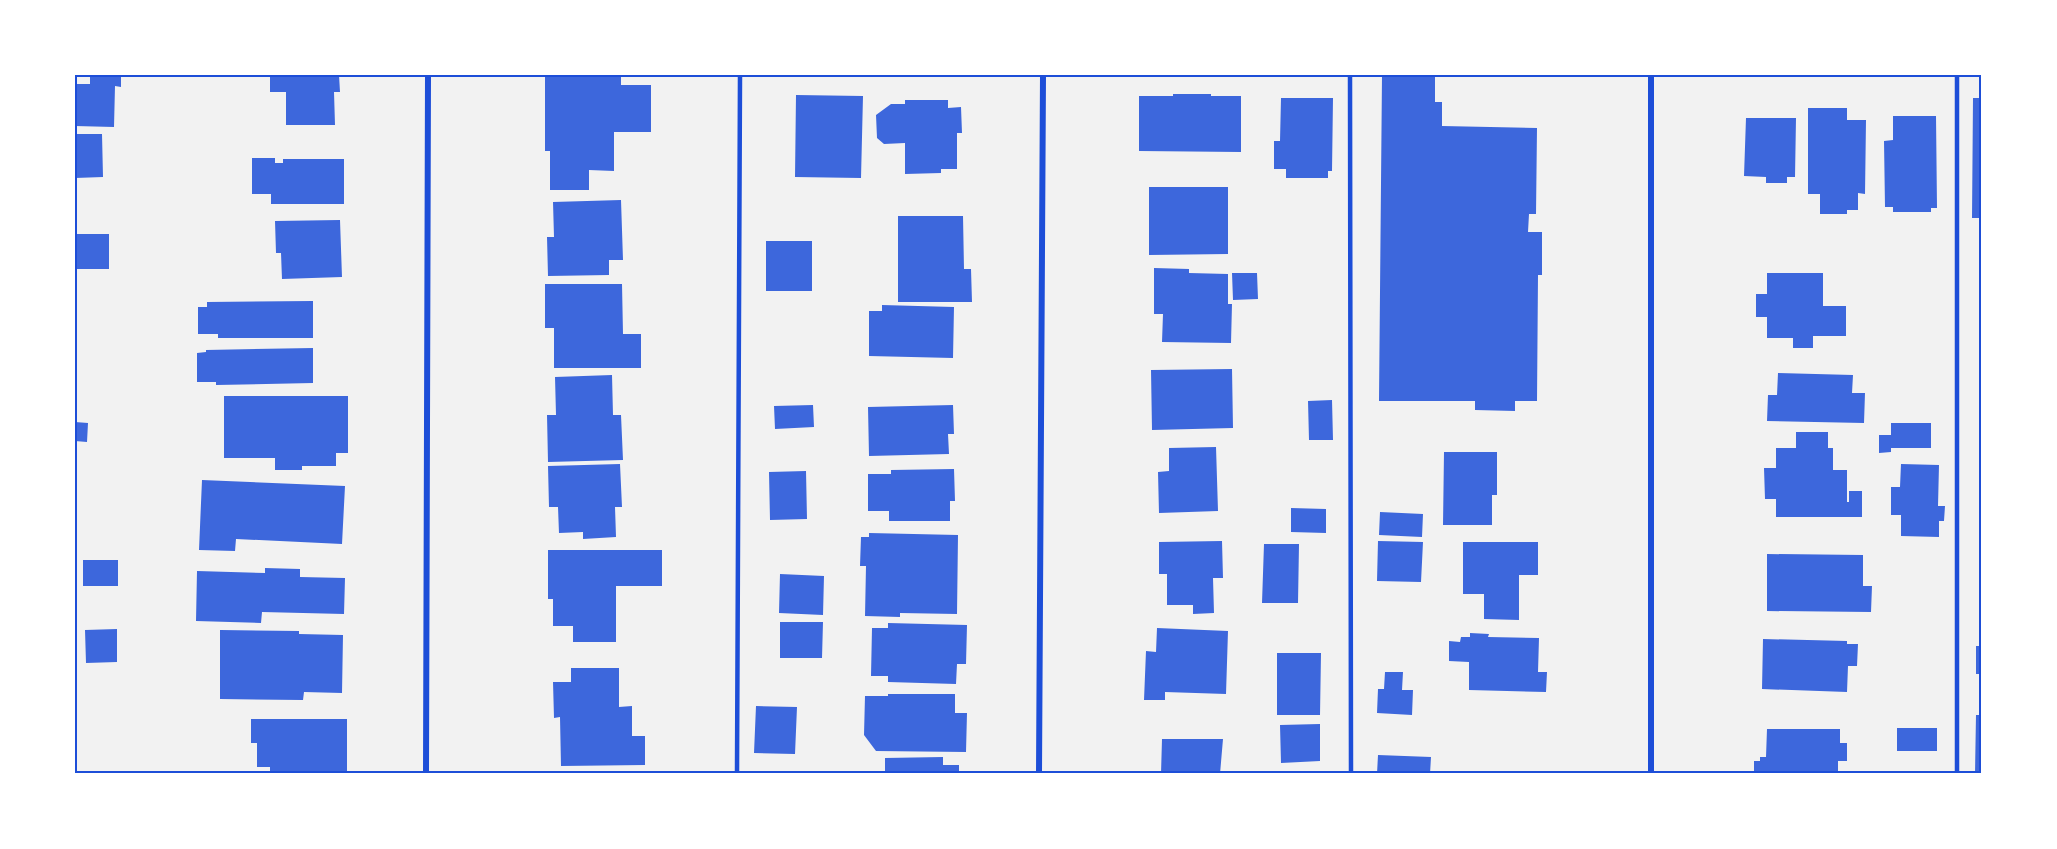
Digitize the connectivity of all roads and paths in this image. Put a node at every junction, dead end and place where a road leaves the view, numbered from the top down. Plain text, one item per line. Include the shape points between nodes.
1 (428, 75) edge
2 (740, 75) edge
3 (1043, 75) edge
4 (1350, 75) edge
5 (1651, 75) edge
6 (1957, 75) edge
7 (426, 774) edge
8 (737, 774) edge
9 (1039, 774) edge
10 (1351, 774) edge
11 (1651, 774) edge
12 (1957, 774) edge

1 - 7 street
2 - 8 lane
3 - 9 street
4 - 10 lane
5 - 11 street
6 - 12 lane

